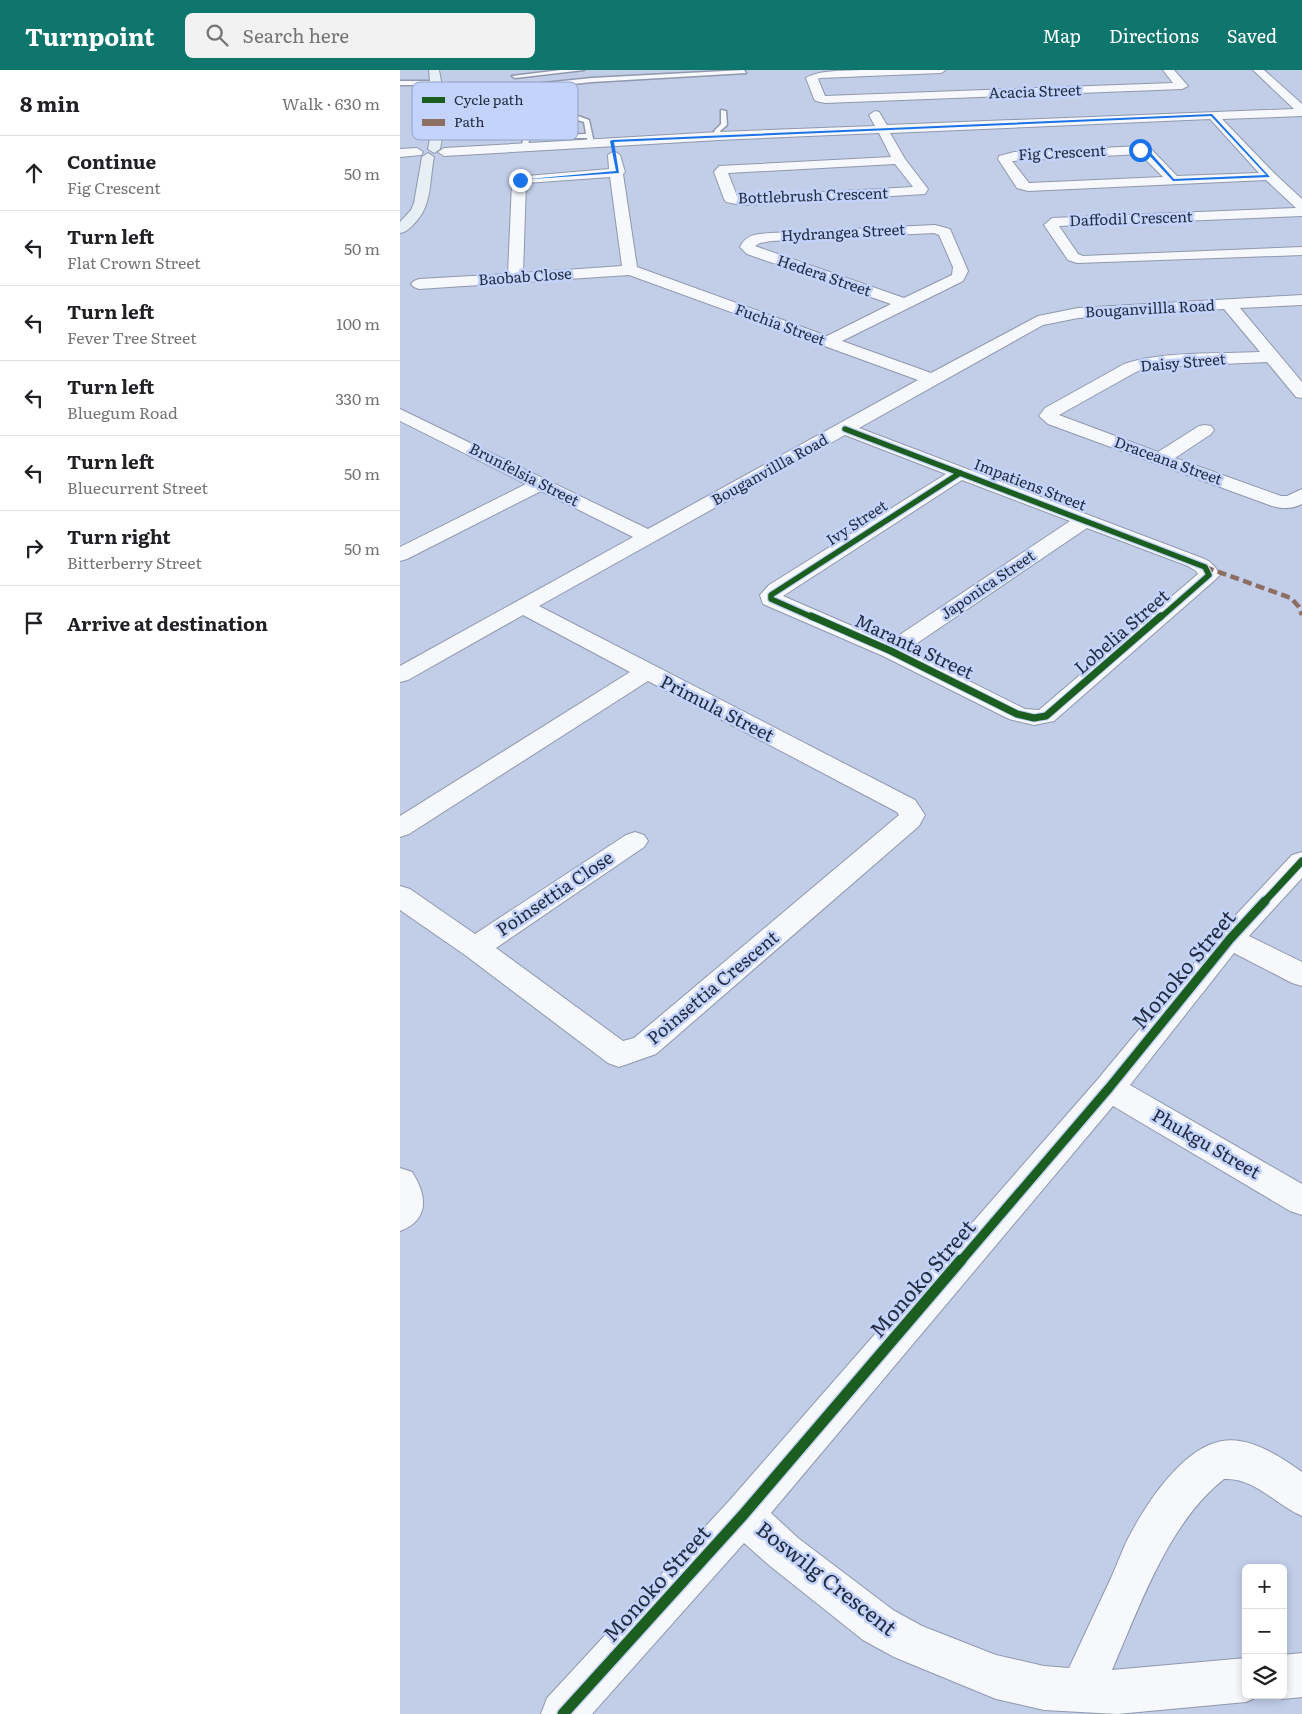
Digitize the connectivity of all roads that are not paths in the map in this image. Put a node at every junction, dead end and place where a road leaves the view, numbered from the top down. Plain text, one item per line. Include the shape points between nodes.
1 (581, 70) edge
2 (940, 70) edge
3 (1168, 70) edge
4 (1258, 70) edge
5 (744, 72) dead end
6 (643, 73) edge
7 (416, 75) dead end
8 (514, 76) dead end
9 (416, 82) edge
10 (563, 82) edge
11 (1274, 84) junction
12 (1293, 84) dead end
13 (868, 99) junction
14 (723, 111) dead end
15 (1302, 111) edge
16 (1212, 115) junction
17 (578, 119) edge
18 (881, 129) junction
19 (719, 136) junction
20 (578, 138) edge
21 (590, 139) junction
22 (432, 140) edge
23 (526, 140) edge
24 (612, 141) junction
25 (525, 147) junction
26 (428, 150) junction
27 (400, 153) edge
28 (899, 160) junction
29 (618, 172) junction
30 (1269, 176) junction
31 (1173, 180) junction
32 (1302, 206) edge
33 (1302, 212) edge
34 (400, 230) edge
35 (747, 245) joint
36 (1302, 251) edge
37 (630, 270) junction
38 (515, 277) junction
39 (419, 284) dead end
40 (1302, 300) edge
41 (905, 304) junction
42 (1228, 304) junction
43 (827, 342) junction
44 (1271, 357) junction
45 (931, 379) junction
46 (1302, 393) edge
47 (400, 414) edge
48 (1048, 416) joint
49 (845, 429) junction
50 (1205, 430) dead end
51 (1161, 458) junction
52 (960, 473) junction
53 (540, 484) junction
54 (1296, 498) edge
55 (1085, 520) junction
56 (648, 537) junction
57 (400, 555) edge
58 (1205, 567) joint
59 (771, 597) joint
60 (522, 606) junction
61 (891, 651) junction
62 (646, 672) junction
63 (400, 675) edge
64 (1046, 716) joint
65 (911, 811) joint
66 (400, 828) edge
67 (635, 841) dead end
68 (1302, 861) edge
69 (400, 896) edge
70 (1230, 939) junction
71 (475, 948) junction
72 (1302, 975) edge
73 (1109, 1088) junction
74 (400, 1182) edge
75 (1302, 1201) edge
76 (400, 1216) edge
77 (1302, 1496) edge
78 (743, 1515) junction
79 (1302, 1676) edge
80 (1287, 1677) edge
81 (1242, 1680) edge
82 (1081, 1690) junction
83 (563, 1714) edge

1 - 8 lane
2 - 13 street, Acacia Street via 812,77 822,100
3 - 13 street, Acacia Street via 1182,86
4 - 11 street
5 - 6 lane
6 - 10 lane
7 - 9 lane
11 - 12 street
11 - 15 street
13 - 18 street
14 - 19 lane via 724,125 717,132
15 - 16 street
16 - 18 street
16 - 30 street
17 - 21 lane via 587,121
18 - 19 street
18 - 28 street
19 - 24 street
20 - 21 lane
21 - 24 street
21 - 25 street
22 - 26 street
23 - 25 lane
24 - 29 street
25 - 26 street
26 - 27 street
26 - 34 street via 420,206
28 - 28 street, Bottlebrush Crescent via 731,168 721,172 731,199 735,201 921,189
29 - 37 street
29 - 38 street via 519,181
30 - 31 street
30 - 32 street
31 - 31 street, Fig Crescent via 1026,186 1004,160 1142,150
33 - 36 street, Daffodil Crescent via 1057,222 1051,225 1073,257 1082,260
35 - 41 street, Hedera Street via 752,251
35 - 41 street, Hydrangea Street via 756,239 771,237 942,230 960,267 960,274
37 - 38 street, Baobab Close
37 - 43 street, Fuchia Street
38 - 39 street, Baobab Close
40 - 42 street, Bouganvillla Road
41 - 43 street
42 - 44 street
42 - 45 street, Bouganvillla Road via 1078,313 1047,318 1028,325
43 - 45 street, Fuchia Street
44 - 46 street
44 - 48 street, Daisy Street via 1136,366
45 - 49 street, Bouganvillla Road
47 - 53 street, Brunfelsia Street
48 - 51 street, Draceana Street
49 - 52 street, Impatiens Street
49 - 56 street, Bouganvillla Road
50 - 51 street
51 - 54 street, Draceana Street via 1280,502
52 - 55 street, Impatiens Street
52 - 59 street, Ivy Street via 777,590
53 - 56 street, Brunfelsia Street
53 - 57 street
55 - 58 street, Impatiens Street
55 - 61 street, Japonica Street
56 - 60 street, Bouganvillla Road
58 - 64 street, Lobelia Street via 1209,572 1206,579
59 - 61 street, Maranta Street via 774,602
60 - 62 street, Primula Street
60 - 63 street, Bouganvillla Road
61 - 64 street, Maranta Street via 1017,714 1034,718
62 - 65 street, Primula Street
62 - 66 street
65 - 71 street, Poinsettia Crescent via 910,820 645,1046 632,1052 619,1055
67 - 71 street, Poinsettia Close
68 - 70 street, Monoko Street
69 - 71 street, Poinsettia Crescent
70 - 72 street
70 - 73 street, Monoko Street
73 - 75 street, Phukgu Street
73 - 78 street, Monoko Street
74 - 76 street via 406,1190 407,1201
77 - 82 street via 1247,1463 1220,1460 1208,1467 1191,1482 1148,1542
78 - 82 street, Boswilg Crescent via 848,1603 909,1642 996,1677 1044,1688
78 - 83 street, Monoko Street
79 - 80 street
81 - 82 street, Boswilg Crescent via 1118,1692

